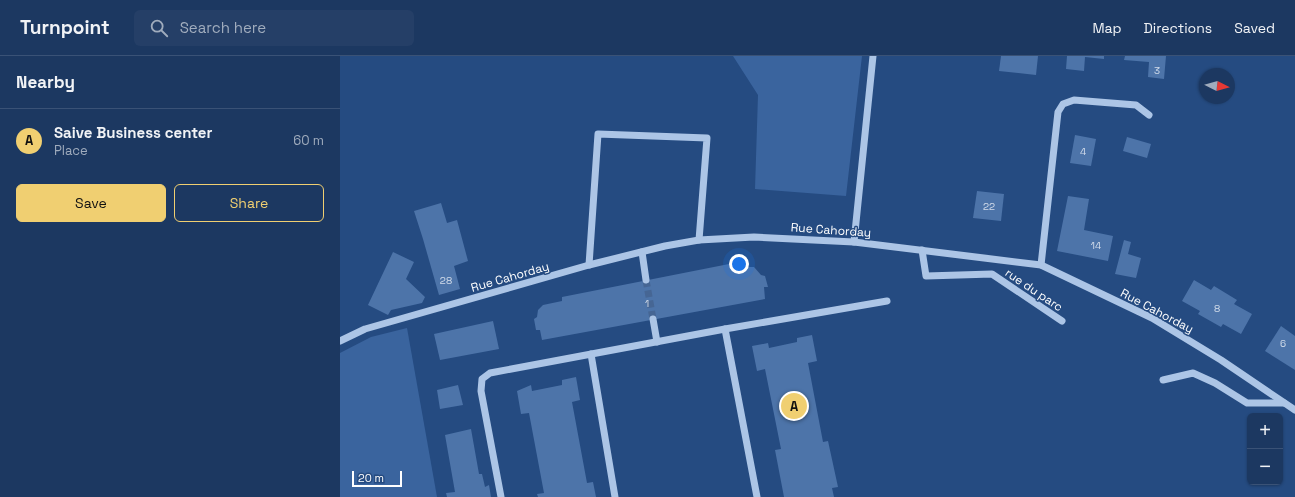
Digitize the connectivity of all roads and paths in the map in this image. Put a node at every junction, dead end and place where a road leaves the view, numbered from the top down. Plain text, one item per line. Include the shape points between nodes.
1 (873, 56) edge
2 (1149, 115) dead end
3 (699, 240) junction
4 (854, 242) junction
5 (922, 250) junction
6 (642, 252) junction
7 (589, 265) junction
8 (1041, 265) junction
9 (646, 280) tunnel mouth
10 (886, 301) dead end
11 (653, 320) tunnel mouth
12 (1062, 321) dead end
13 (725, 329) junction
14 (340, 341) edge
15 (657, 342) junction
16 (591, 354) junction
17 (1163, 380) dead end
18 (1284, 403) junction
19 (1295, 410) edge
20 (501, 497) edge
21 (615, 497) edge
22 (757, 497) edge

1 - 4 street
2 - 8 street via 1136,105 1074,100 1063,104 1058,112
3 - 4 street, Rue Cahorday via 754,237
3 - 6 street, Rue Cahorday
3 - 7 street via 707,138 598,134
4 - 5 street, Rue Cahorday
5 - 8 street, Rue Cahorday
5 - 12 street, rue du parc via 926,276 992,274
6 - 7 street, Rue Cahorday
6 - 9 street
7 - 14 street, Rue Cahorday via 365,329
8 - 18 street, Rue Cahorday via 1152,318 1221,360
10 - 13 street
11 - 15 street
13 - 15 street
13 - 22 street
15 - 16 street
16 - 20 street via 490,373 482,379 481,391
16 - 21 street
17 - 18 street via 1193,373 1247,403
18 - 19 street, Rue Cahorday

